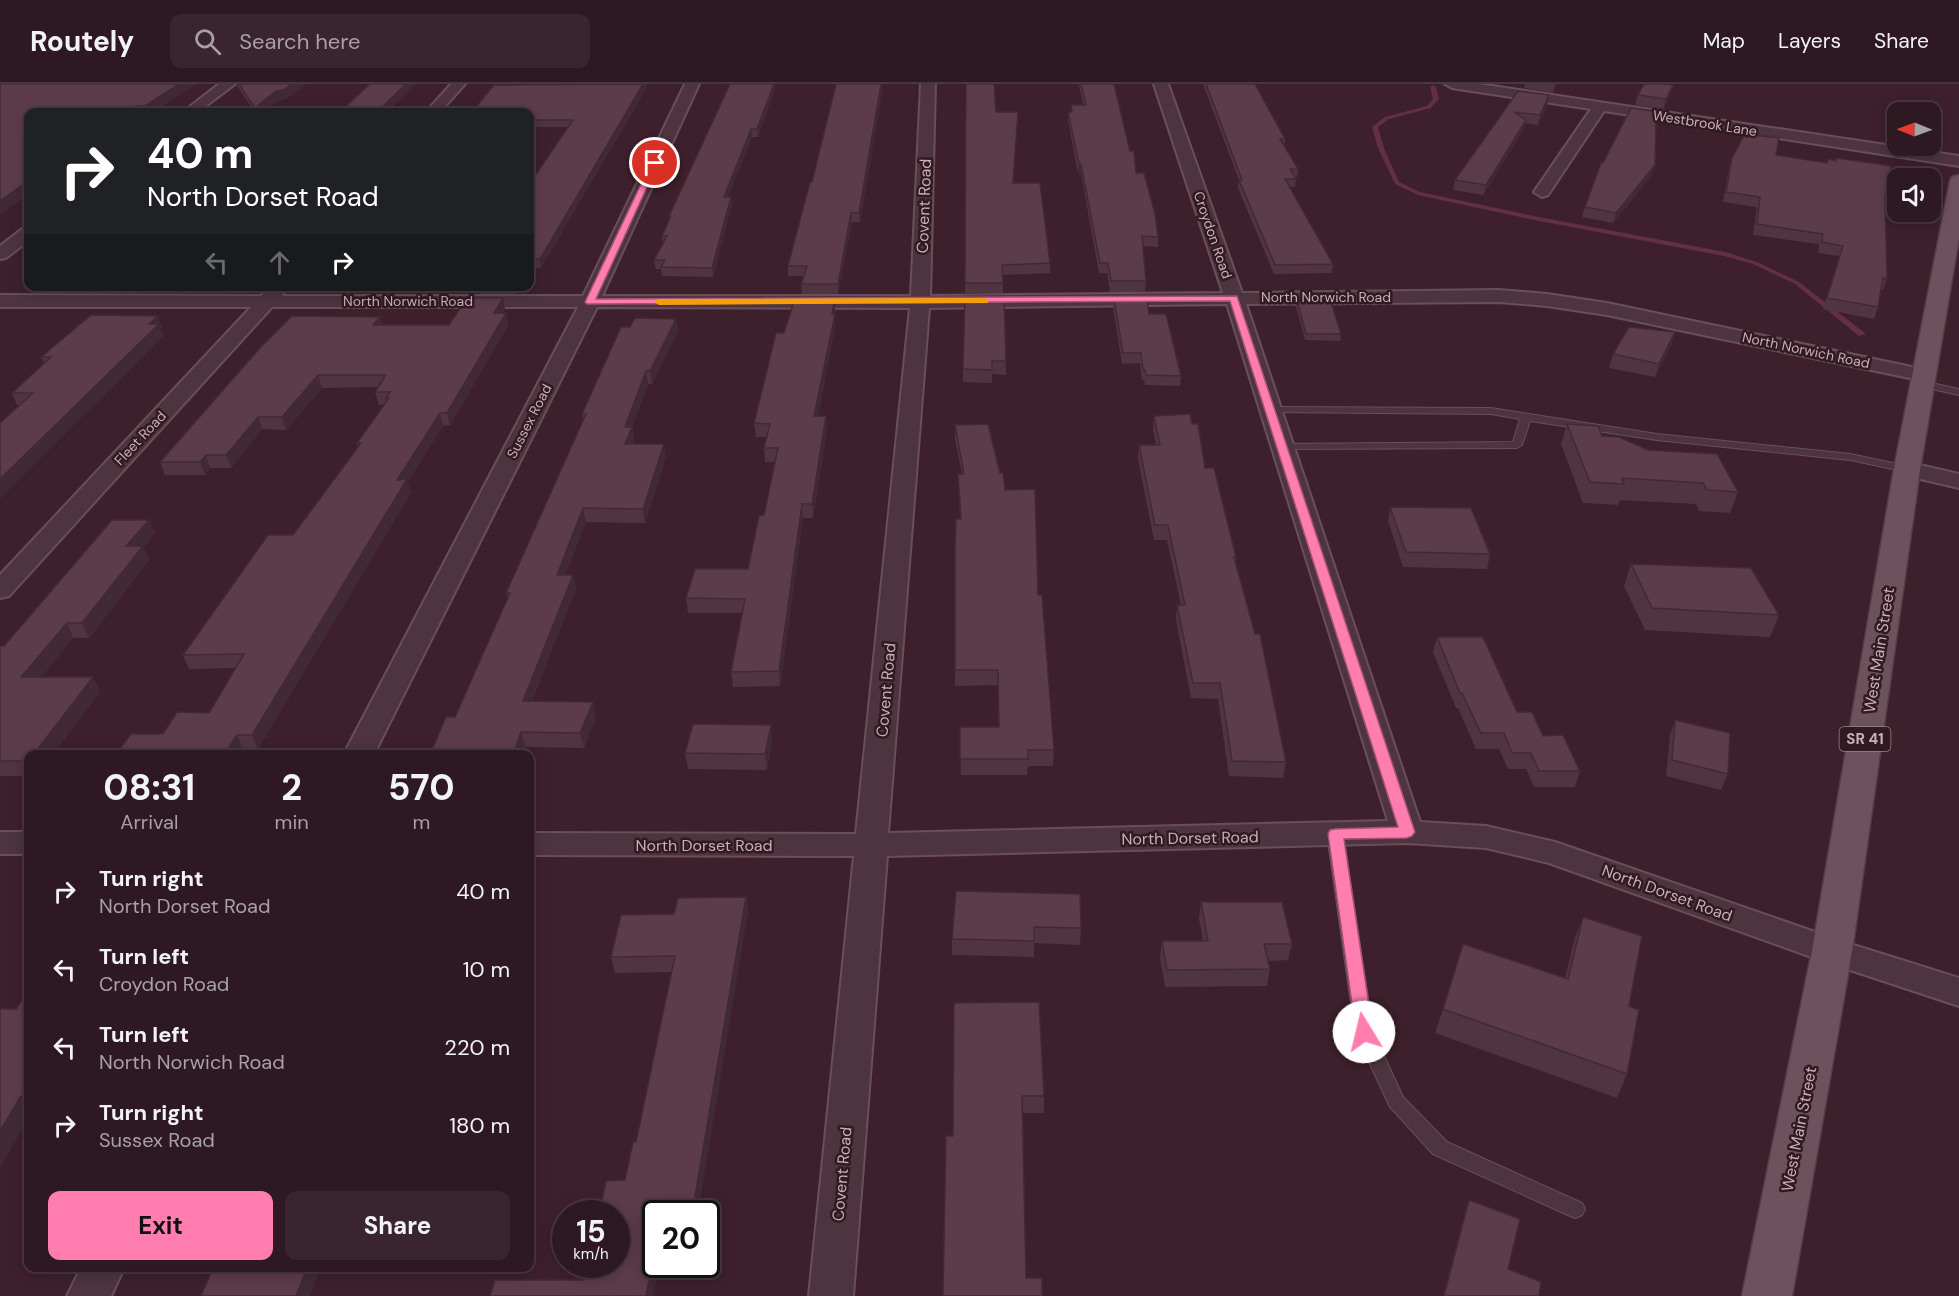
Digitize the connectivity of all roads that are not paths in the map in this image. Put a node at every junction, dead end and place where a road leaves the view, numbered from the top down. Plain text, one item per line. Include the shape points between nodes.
1 (228, 84) edge
2 (458, 84) edge
3 (692, 84) edge
4 (928, 84) edge
5 (1161, 84) edge
6 (1452, 84) edge
7 (1600, 107) junction
8 (195, 108) edge
9 (437, 108) edge
10 (1959, 161) edge
11 (1959, 181) edge
12 (1542, 192) dead end
13 (24, 236) edge
14 (0, 254) edge
15 (1952, 256) edge
16 (273, 294) edge
17 (1234, 298) junction
18 (0, 301) edge
19 (590, 302) junction
20 (920, 302) junction
21 (1923, 380) junction
22 (1959, 392) edge
23 (1270, 410) junction
24 (1526, 417) junction
25 (1282, 446) junction
26 (1907, 470) junction
27 (1959, 481) edge
28 (0, 590) edge
29 (361, 750) edge
30 (1407, 832) junction
31 (1335, 834) junction
32 (0, 843) edge
33 (24, 843) edge
34 (534, 844) edge
35 (873, 845) junction
36 (1832, 951) junction
37 (1959, 992) edge
38 (1575, 1209) dead end
39 (101, 1272) edge
40 (88, 1296) edge
41 (831, 1296) edge
42 (1767, 1296) edge

1 - 8 street
2 - 9 street
3 - 19 street, Sussex Road
4 - 20 street, Covent Road
5 - 17 street, Croydon Road
6 - 7 street, Westbrook Lane
7 - 10 street, Westbrook Lane
7 - 12 street
11 - 15 main road, West Main Street / SR 41
13 - 14 street
15 - 21 main road, West Main Street / SR 41
16 - 18 street, North Norwich Road
16 - 19 street, North Norwich Road
16 - 28 street, Fleet Road
17 - 20 street, North Norwich Road
17 - 21 street, North Norwich Road via 1499,296 1547,300 1607,309
17 - 23 street, Croydon Road
19 - 20 street, North Norwich Road
19 - 29 street, Sussex Road
20 - 35 street, Covent Road
21 - 22 lane
21 - 26 main road, West Main Street / SR 41
23 - 24 lane via 1491,411
23 - 25 street, Croydon Road
24 - 25 lane via 1517,445
24 - 26 lane via 1657,437 1850,457
25 - 30 street, Croydon Road
26 - 27 street
26 - 36 main road, West Main Street / SR 41
30 - 31 street, North Dorset Road
30 - 36 street, North Dorset Road via 1486,837 1555,853
31 - 35 street, North Dorset Road
31 - 38 lane via 1364,1032 1396,1102 1440,1148
32 - 33 street
34 - 35 street, North Dorset Road
35 - 41 street, Covent Road
36 - 37 street, North Dorset Road
36 - 42 main road, West Main Street / SR 41
39 - 40 street

